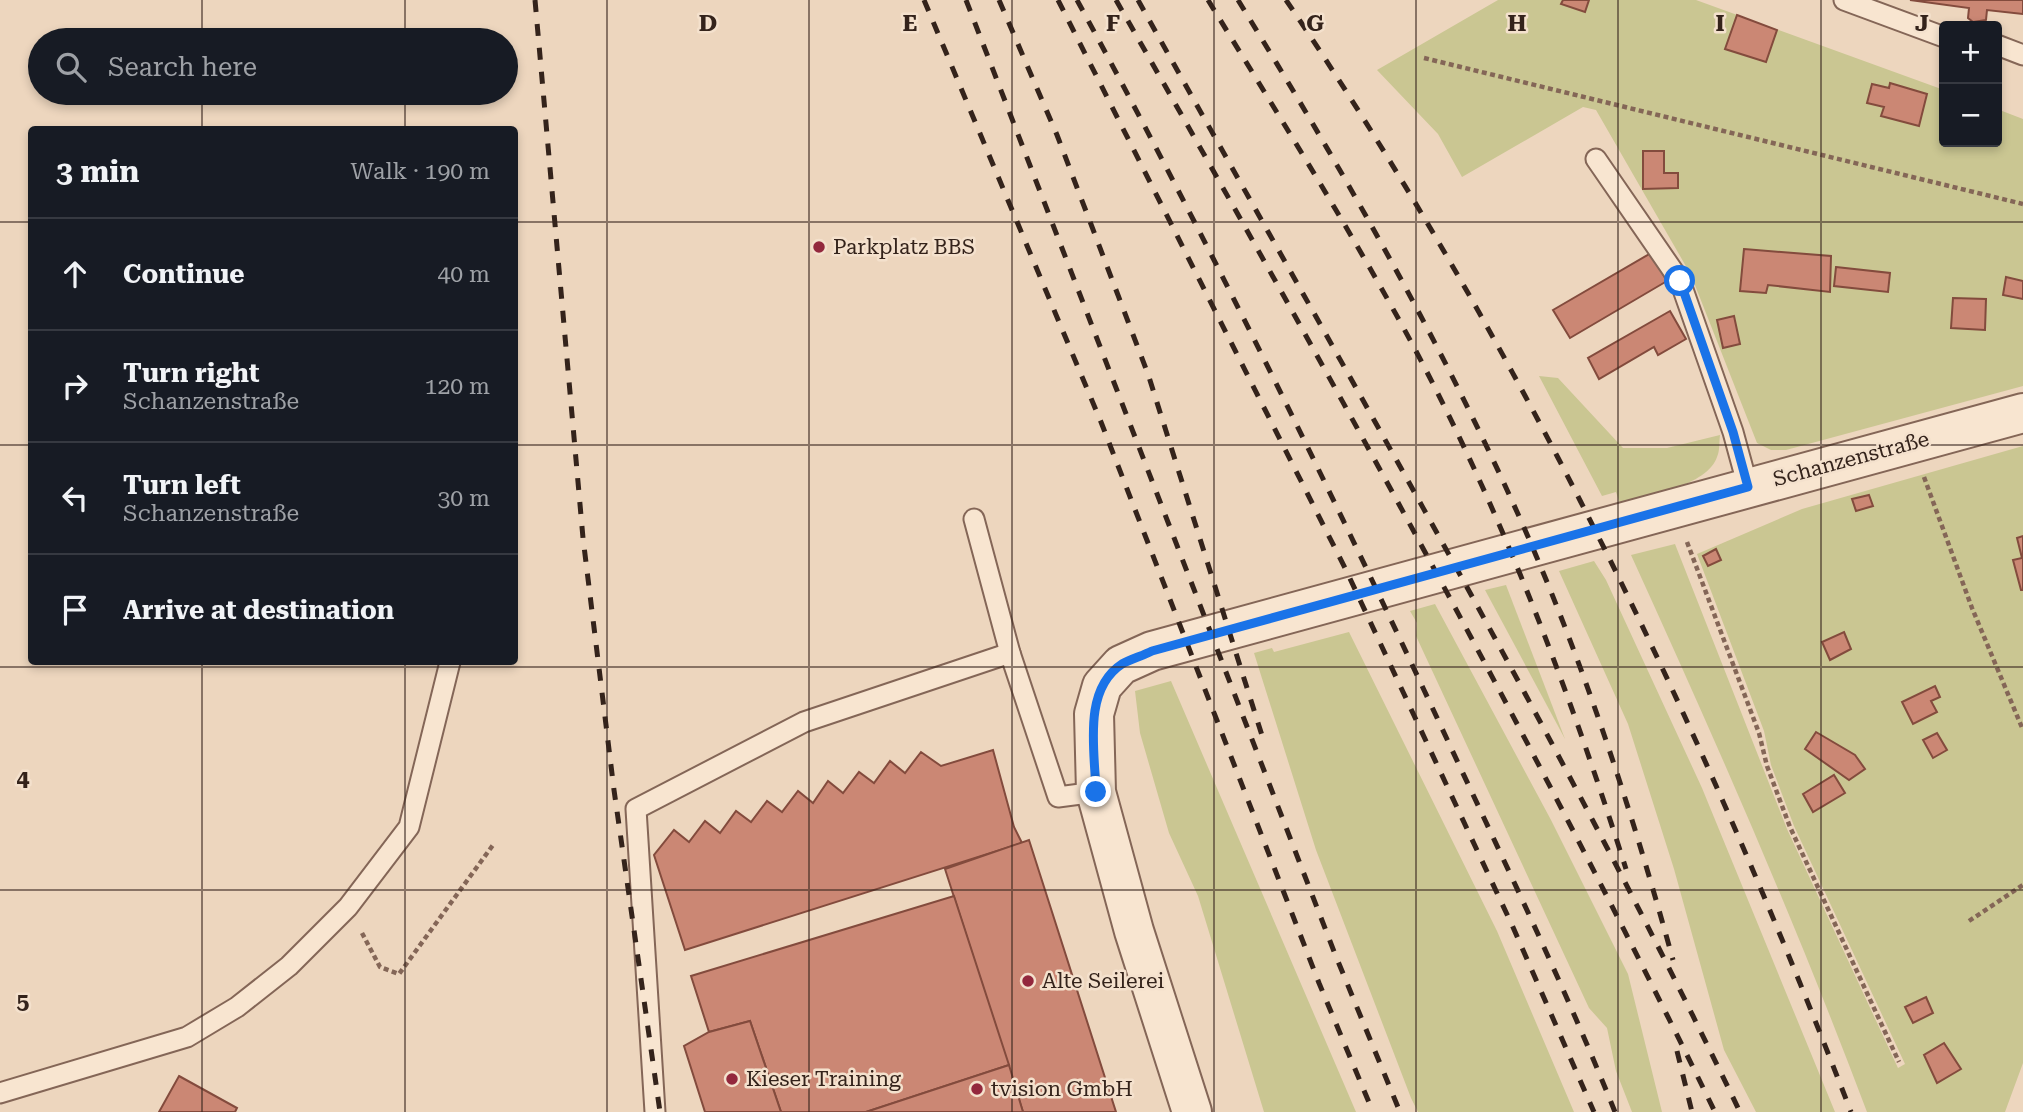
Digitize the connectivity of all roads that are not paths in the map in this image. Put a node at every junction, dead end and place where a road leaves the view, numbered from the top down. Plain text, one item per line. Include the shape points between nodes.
1 (1844, 0) edge
2 (1939, 35) edge
3 (2002, 47) edge
4 (2023, 55) edge
5 (1596, 159) dead end
6 (2023, 413) edge
7 (1748, 487) junction
8 (974, 519) dead end
9 (1010, 653) junction
10 (449, 665) edge
11 (1096, 792) junction
12 (0, 1093) edge
13 (655, 1112) edge
14 (1192, 1112) edge

1 - 2 lane
3 - 4 lane
5 - 7 lane via 1680,281
6 - 7 street, Schanzenstraße
7 - 11 street, Schanzenstraße via 1152,651 1121,665 1102,686 1094,714
8 - 9 lane
9 - 11 lane via 1058,797
9 - 13 lane via 804,722 636,809
10 - 12 lane via 409,827 348,907 289,966 237,1007 187,1037
11 - 14 street, Schanzenstraße via 1134,931

